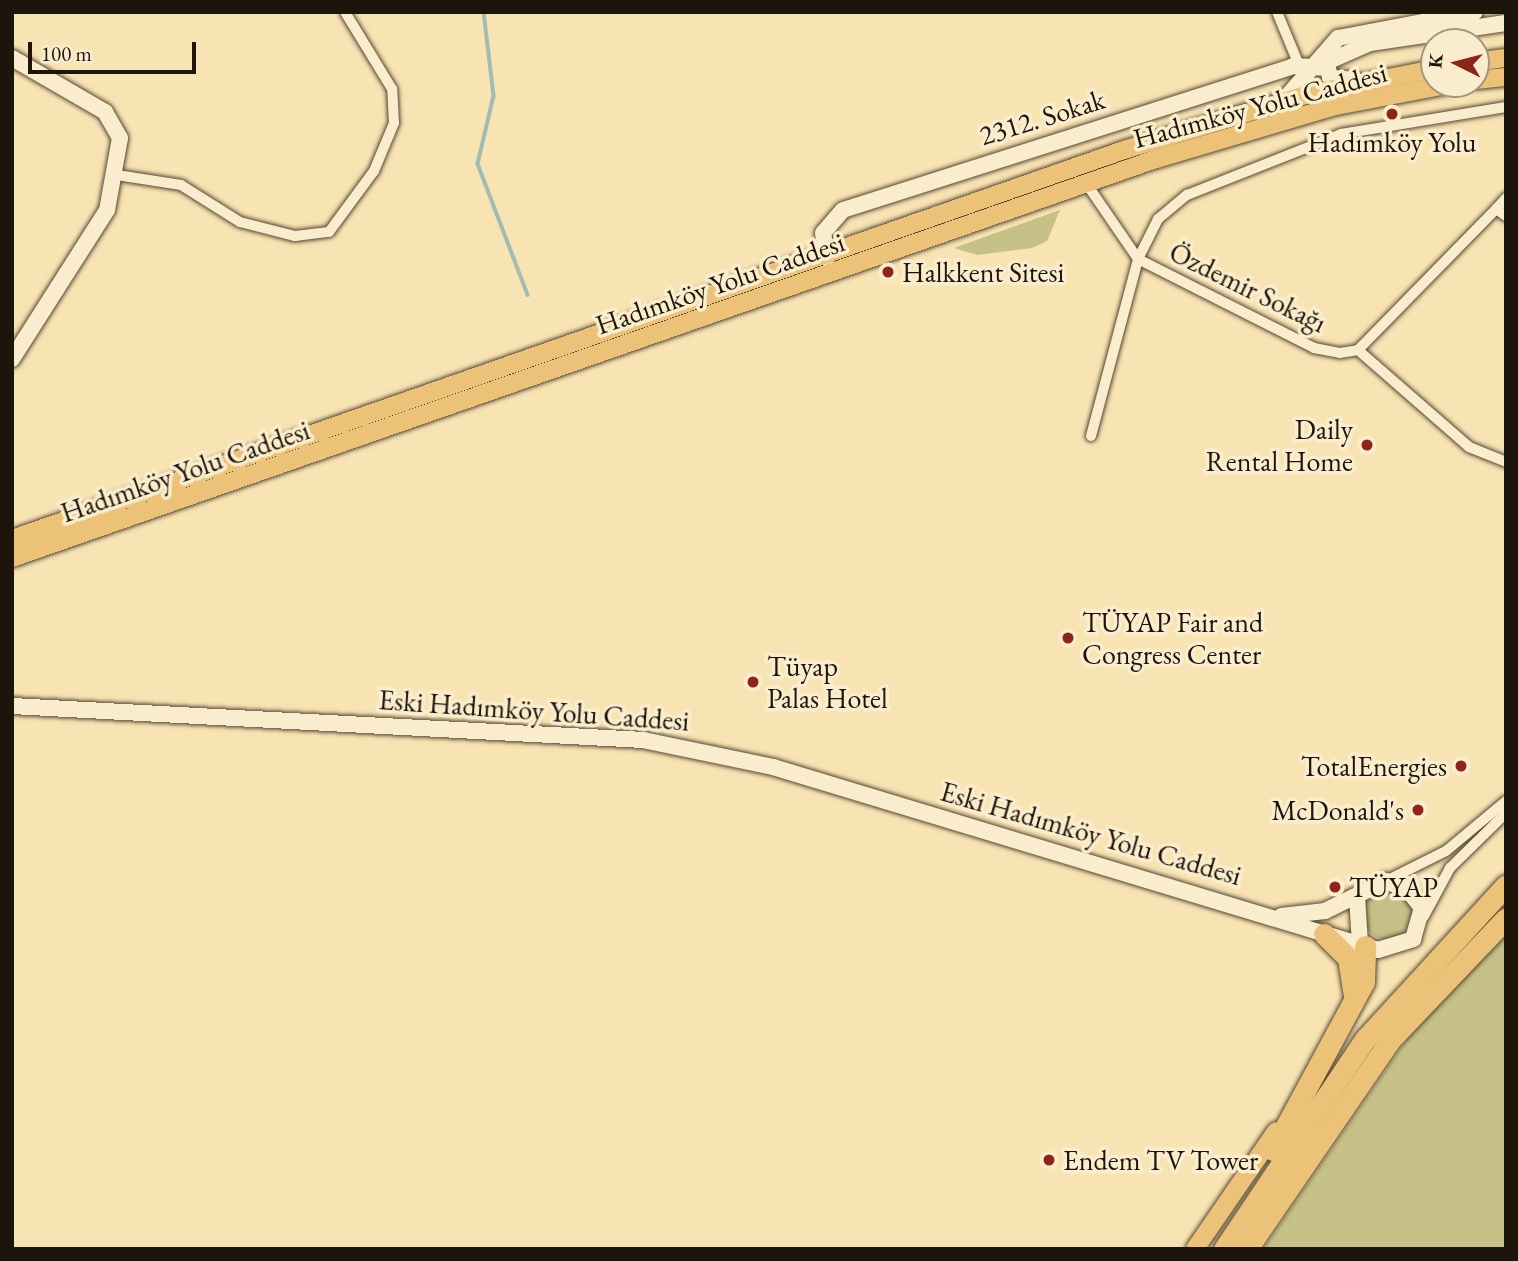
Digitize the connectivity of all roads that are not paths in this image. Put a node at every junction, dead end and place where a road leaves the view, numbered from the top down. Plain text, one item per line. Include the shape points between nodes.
1 (345, 12) edge
2 (1278, 12) edge
3 (1475, 12) edge
4 (1506, 23) edge
5 (14, 63) edge
6 (1313, 66) junction
7 (1420, 71) edge
8 (1368, 80) junction
9 (1420, 91) edge
10 (1283, 101) junction
11 (1506, 107) edge
12 (117, 175) junction
13 (1086, 183) junction
14 (1506, 198) edge
15 (1501, 212) edge
16 (827, 258) junction
17 (1138, 259) junction
18 (1358, 350) junction
19 (12, 359) edge
20 (1091, 436) dead end
21 (1506, 461) edge
22 (12, 539) edge
23 (12, 559) edge
24 (12, 706) edge
25 (1506, 801) edge
26 (1506, 813) edge
27 (1387, 881) junction
28 (1506, 885) edge
29 (1357, 896) junction
30 (1281, 916) junction
31 (1506, 918) edge
32 (1421, 922) junction
33 (1324, 934) junction
34 (1363, 945) junction
35 (1351, 1008) junction
36 (1366, 1038) junction
37 (1290, 1113) junction
38 (1253, 1200) junction
39 (1195, 1249) edge
40 (1224, 1249) edge
41 (1247, 1249) edge

1 - 12 street via 392,89 394,123 374,171 329,232 284,233 240,222 181,185
2 - 6 street
3 - 6 street, 2312. Sokak via 1338,38
4 - 6 street, 2312. Sokak via 1348,47
5 - 12 street via 105,112 120,138
6 - 8 street via 1330,78
6 - 10 street, 2312. Sokak
6 - 16 street, 2312. Sokak via 843,210 822,233
7 - 8 main road, Hadımköy Yolu Caddesi
8 - 10 main road, Hadımköy Yolu Caddesi
9 - 13 main road, Hadımköy Yolu Caddesi via 1296,116
10 - 16 main road, Hadımköy Yolu Caddesi via 1126,149
11 - 17 street via 1341,134 1237,171 1187,195 1158,219
12 - 19 street via 107,210
13 - 17 street, Özdemir Sokağı
13 - 23 main road, Hadımköy Yolu Caddesi
14 - 15 street, Özdemir Sokağı
15 - 18 street, Özdemir Sokağı
16 - 22 main road, Hadımköy Yolu Caddesi
17 - 18 street, Özdemir Sokağı via 1314,348
17 - 20 street
18 - 21 street via 1469,447
24 - 30 street, Eski Hadımköy Yolu Caddesi via 490,728 697,748
25 - 27 street, Eski Hadımköy Yolu Caddesi via 1446,851
26 - 32 street, Eski Hadımköy Yolu Caddesi via 1450,868
27 - 29 street, Eski Hadımköy Yolu Caddesi
27 - 32 street via 1416,898
28 - 36 highway
29 - 30 street, Eski Hadımköy Yolu Caddesi via 1325,911
29 - 34 street
30 - 33 street, Eski Hadımköy Yolu Caddesi
31 - 41 highway via 1383,1049
32 - 34 street, Eski Hadımköy Yolu Caddesi via 1404,947
33 - 34 street, Eski Hadımköy Yolu Caddesi
33 - 35 highway via 1353,968
34 - 35 highway via 1364,982
35 - 37 highway
36 - 37 main road
36 - 38 highway
37 - 38 highway
37 - 39 main road
38 - 40 highway

